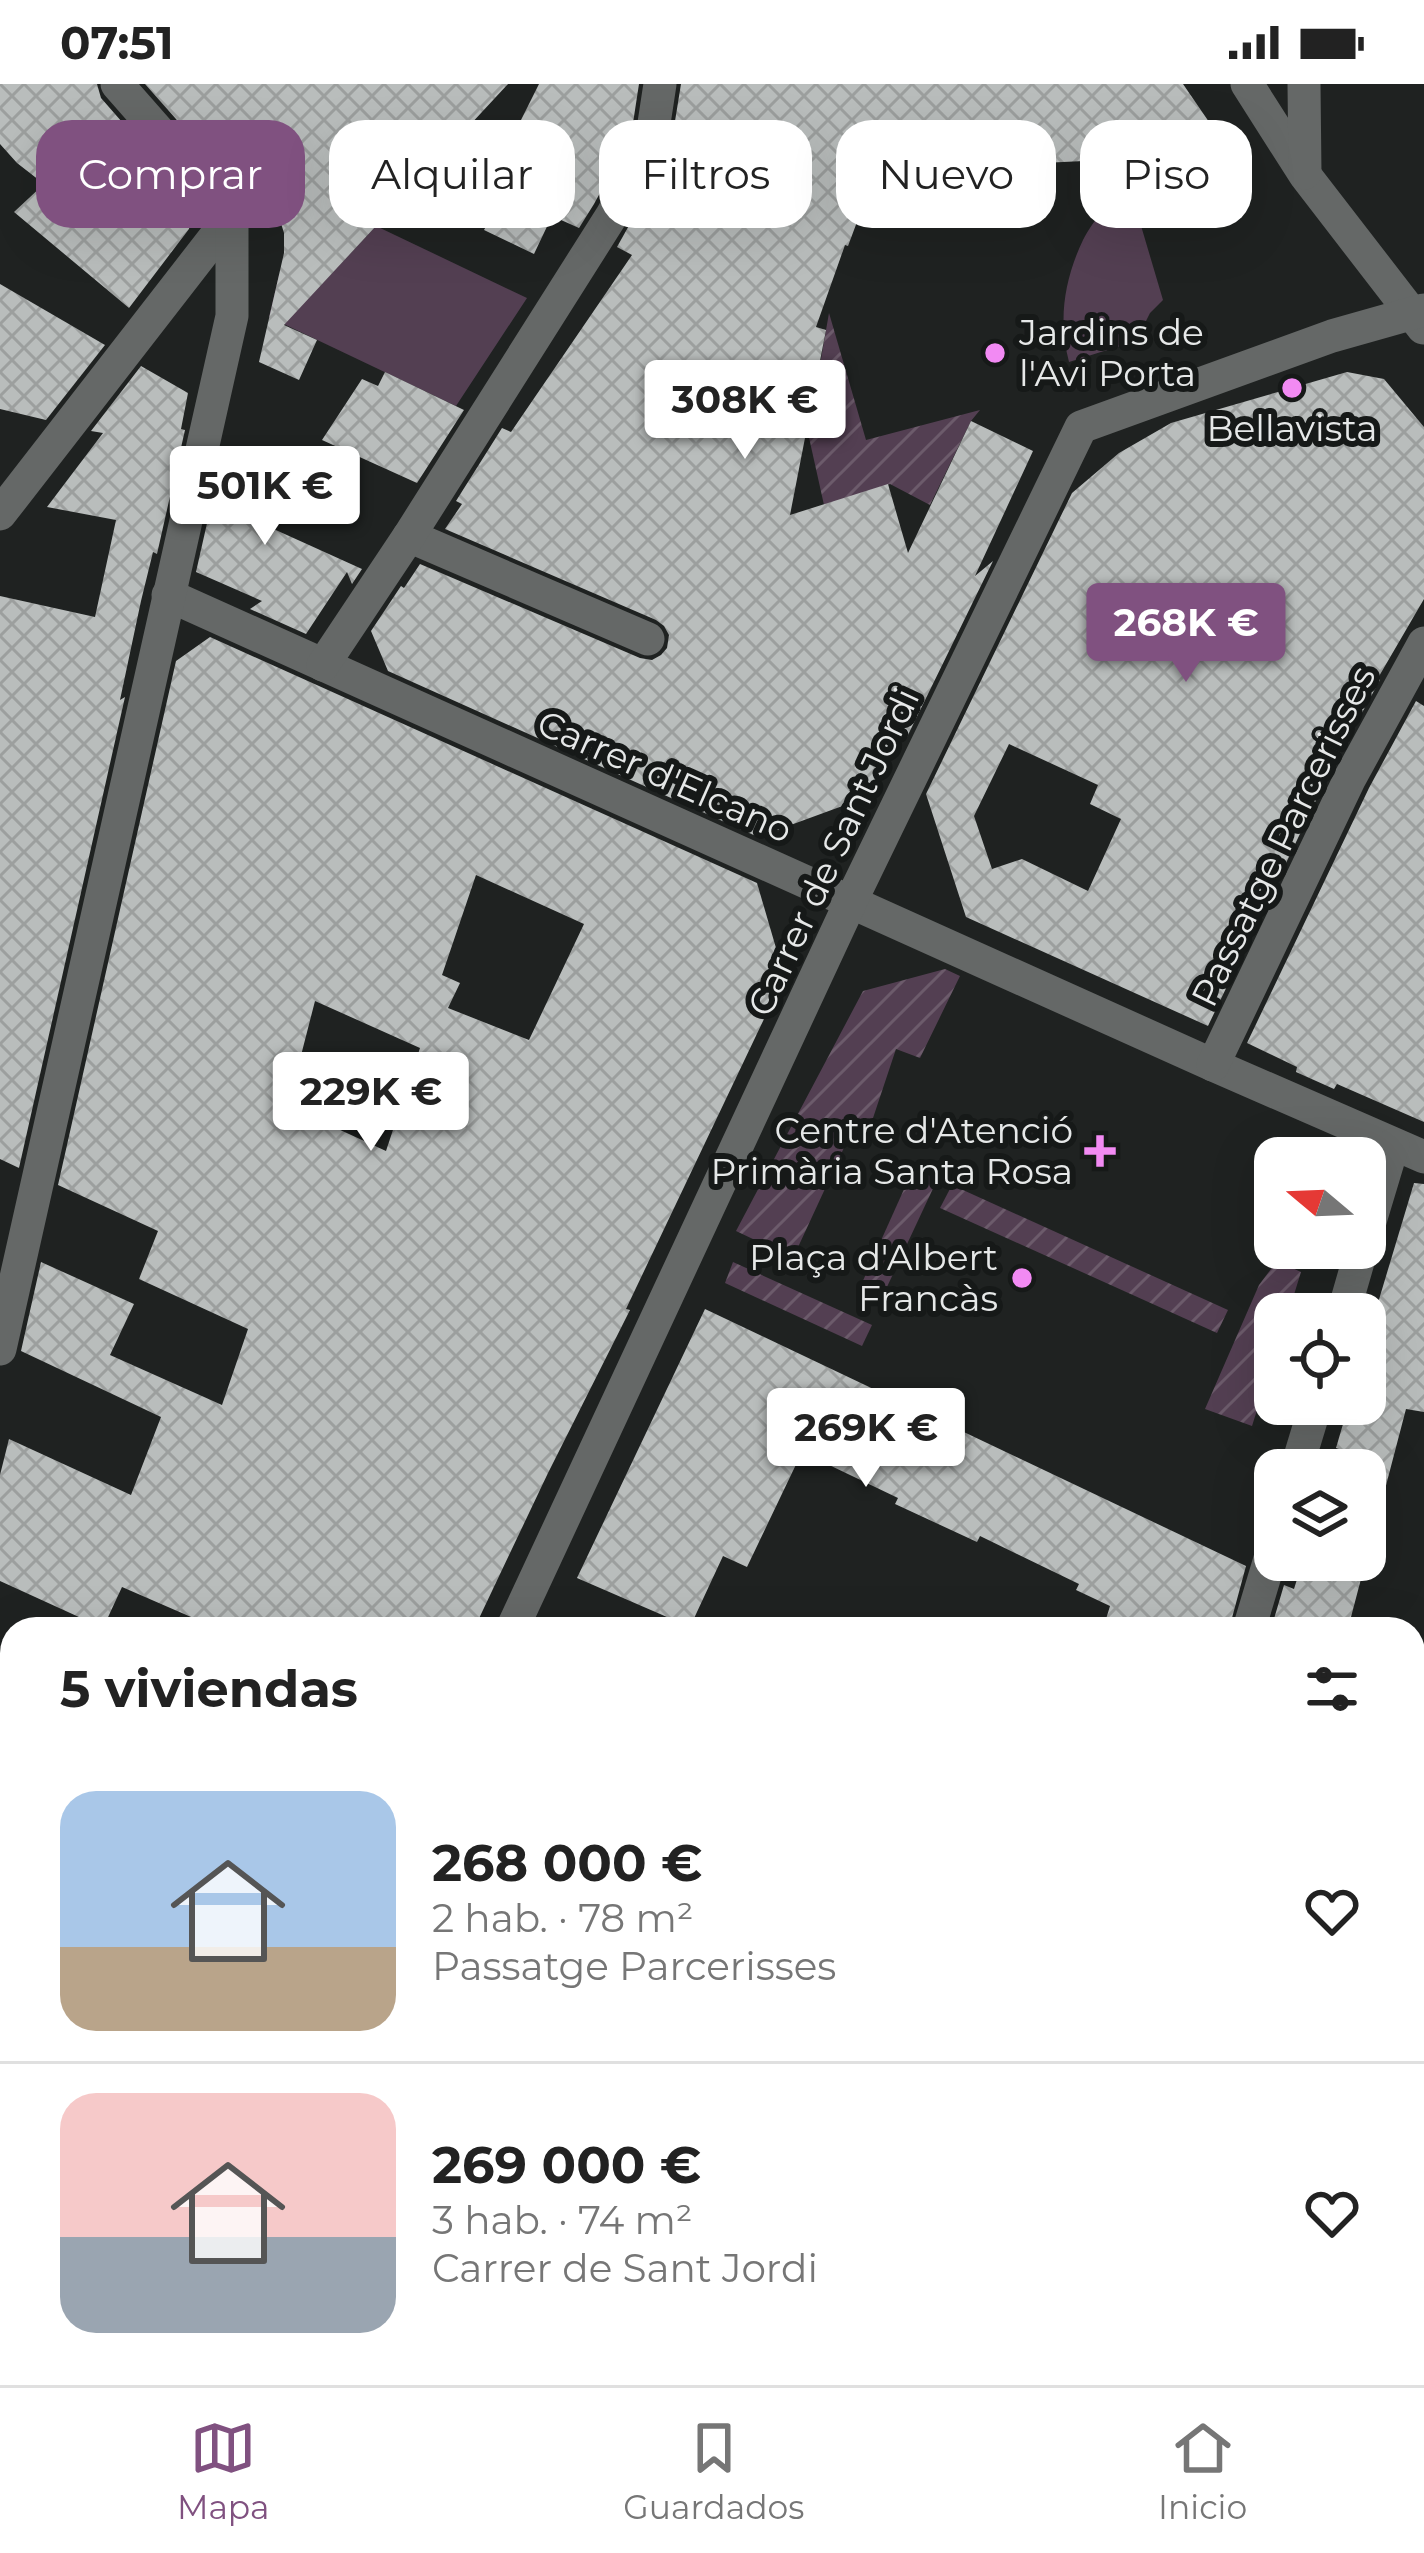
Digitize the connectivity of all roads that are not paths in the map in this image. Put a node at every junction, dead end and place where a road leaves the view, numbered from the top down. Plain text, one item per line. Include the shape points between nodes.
1 (117, 84) edge
2 (660, 84) edge
3 (1247, 84) edge
4 (1304, 84) edge
5 (149, 120) edge
6 (1305, 175) junction
7 (222, 228) edge
8 (232, 228) edge
9 (1420, 318) edge
10 (0, 514) edge
11 (409, 536) junction
12 (168, 595) junction
13 (648, 639) dead end
14 (1424, 643) edge
15 (323, 665) junction
16 (851, 901) junction
17 (1213, 1065) junction
18 (1408, 1151) edge
19 (1386, 1196) edge
20 (0, 1349) edge
21 (1264, 1581) edge
22 (518, 1617) edge
23 (1253, 1617) edge

1 - 5 street
2 - 11 street via 651,143 622,197
3 - 6 street
4 - 6 street
6 - 9 street
7 - 10 street
8 - 12 street via 230,329
9 - 16 street, Carrer de Sant Jordi via 1332,336 1081,427
11 - 13 street
11 - 15 street
12 - 15 street, Carrer d'Elcano
12 - 20 street
14 - 17 street, Passatge Parcerisses via 1349,778
15 - 16 street, Carrer d'Elcano
16 - 17 street, Carrer d'Elcano
16 - 22 street, Carrer de Sant Jordi
17 - 18 street, Carrer d'Elcano
18 - 19 street
21 - 23 street

